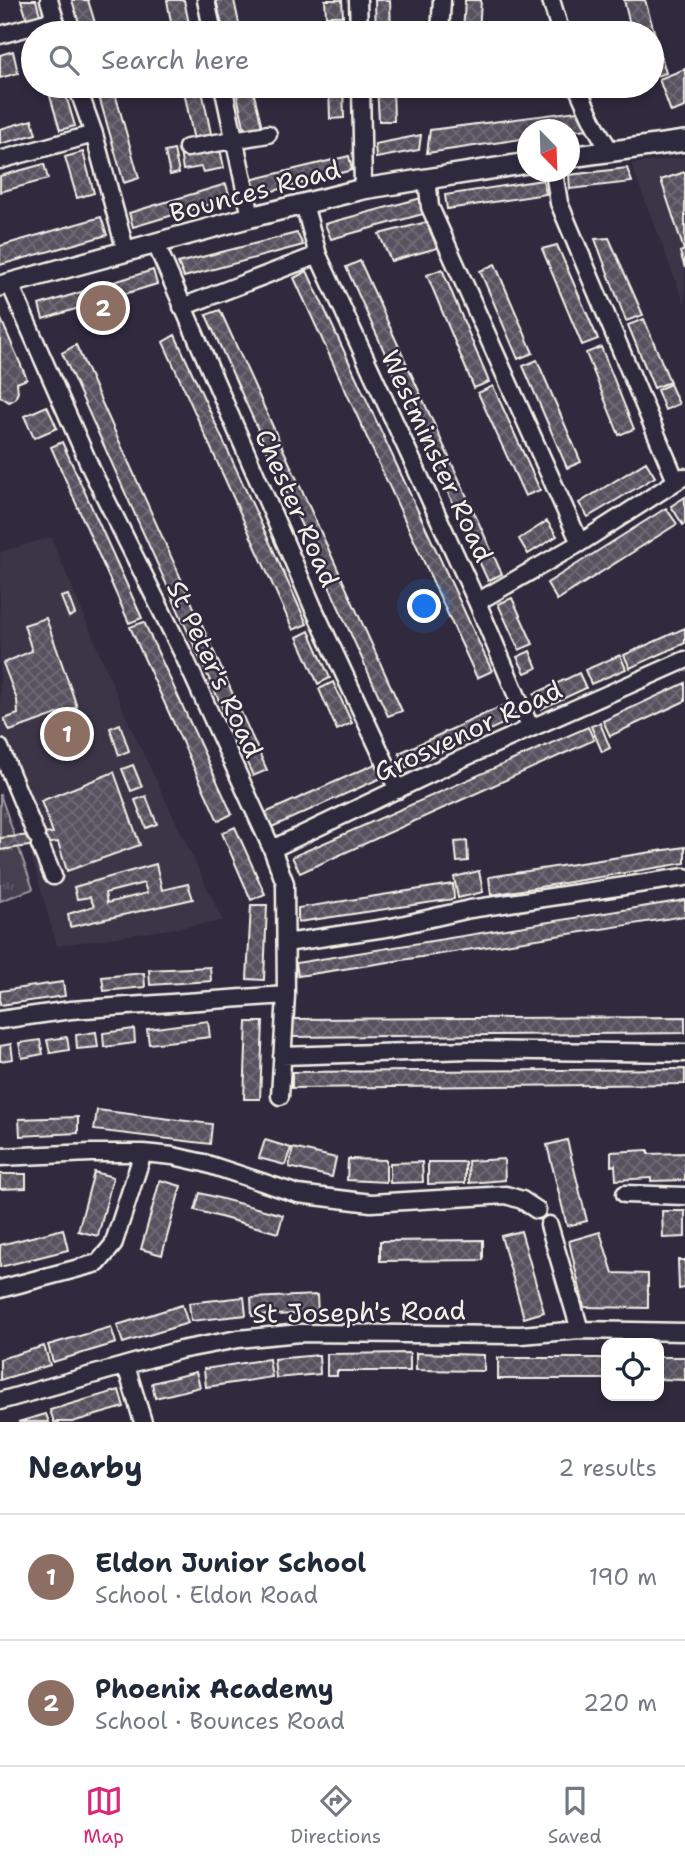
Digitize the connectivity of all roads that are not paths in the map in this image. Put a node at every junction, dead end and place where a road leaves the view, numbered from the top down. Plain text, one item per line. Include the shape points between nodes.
1 (49, 0) edge
2 (206, 0) edge
3 (358, 0) edge
4 (442, 0) edge
5 (551, 0) edge
6 (54, 21) edge
7 (210, 21) edge
8 (359, 21) edge
9 (441, 21) edge
10 (557, 21) edge
11 (21, 32) edge
12 (0, 35) edge
13 (81, 98) edge
14 (225, 98) edge
15 (360, 98) edge
16 (582, 98) edge
17 (94, 134) junction
18 (268, 134) dead end
19 (234, 141) junction
20 (685, 141) edge
21 (187, 148) dead end
22 (611, 151) junction
23 (580, 155) edge
24 (0, 160) edge
25 (517, 164) edge
26 (427, 178) junction
27 (556, 182) edge
28 (363, 189) junction
29 (304, 204) junction
30 (251, 217) junction
31 (156, 244) junction
32 (126, 252) junction
33 (318, 255) junction
34 (5, 285) edge
35 (182, 307) junction
36 (681, 479) edge
37 (580, 543) junction
38 (477, 602) junction
39 (685, 660) edge
40 (530, 727) junction
41 (0, 748) edge
42 (398, 790) junction
43 (272, 849) junction
44 (53, 876) dead end
45 (685, 877) edge
46 (286, 943) junction
47 (286, 995) junction
48 (0, 1020) edge
49 (685, 1052) edge
50 (282, 1056) junction
51 (280, 1096) dead end
52 (143, 1153) junction
53 (0, 1157) edge
54 (625, 1194) dead end
55 (685, 1196) edge
56 (537, 1210) dead end
57 (549, 1225) dead end
58 (0, 1289) edge
59 (580, 1331) junction
60 (685, 1332) edge
61 (125, 1366) junction
62 (0, 1401) edge
63 (143, 1422) edge

1 - 6 street
2 - 7 street
3 - 8 street
4 - 9 street
5 - 10 street
11 - 12 street
13 - 17 street
14 - 19 street
15 - 28 street
16 - 22 street
17 - 24 street
17 - 32 street
18 - 19 street
19 - 21 street
19 - 30 street
20 - 22 street
22 - 23 street
25 - 26 street, Bounces Road
26 - 28 street, Bounces Road
26 - 37 street via 430,207
27 - 36 street via 559,203
28 - 29 street, Bounces Road
29 - 30 street, Bounces Road
29 - 33 street, Westminster Road
30 - 31 street, Bounces Road
31 - 32 street, Bounces Road
31 - 35 street, Chester Road
32 - 34 street, Bounces Road
33 - 35 street
33 - 38 street, Westminster Road
34 - 43 street, St Peter's Road
35 - 42 street, Chester Road
36 - 37 street
37 - 38 street
38 - 40 street, Westminster Road
39 - 40 street, Grosvenor Road
40 - 42 street, Grosvenor Road
41 - 44 street
42 - 43 street, Grosvenor Road
43 - 46 street, St Peter's Road via 285,883
45 - 46 street via 470,909 392,927
46 - 47 street, St Peter's Road
47 - 48 street via 85,1009
47 - 50 street, St Peter's Road
49 - 50 street via 470,1050
50 - 51 street, St Peter's Road
52 - 53 street
52 - 56 street via 204,1164 299,1194 370,1203 506,1195
52 - 58 street via 113,1245 98,1263
54 - 55 street
57 - 59 street
59 - 60 street, St Joseph's Road
59 - 61 street, St Joseph's Road via 521,1335 300,1333 226,1341
61 - 62 street, St Joseph's Road
61 - 63 street

